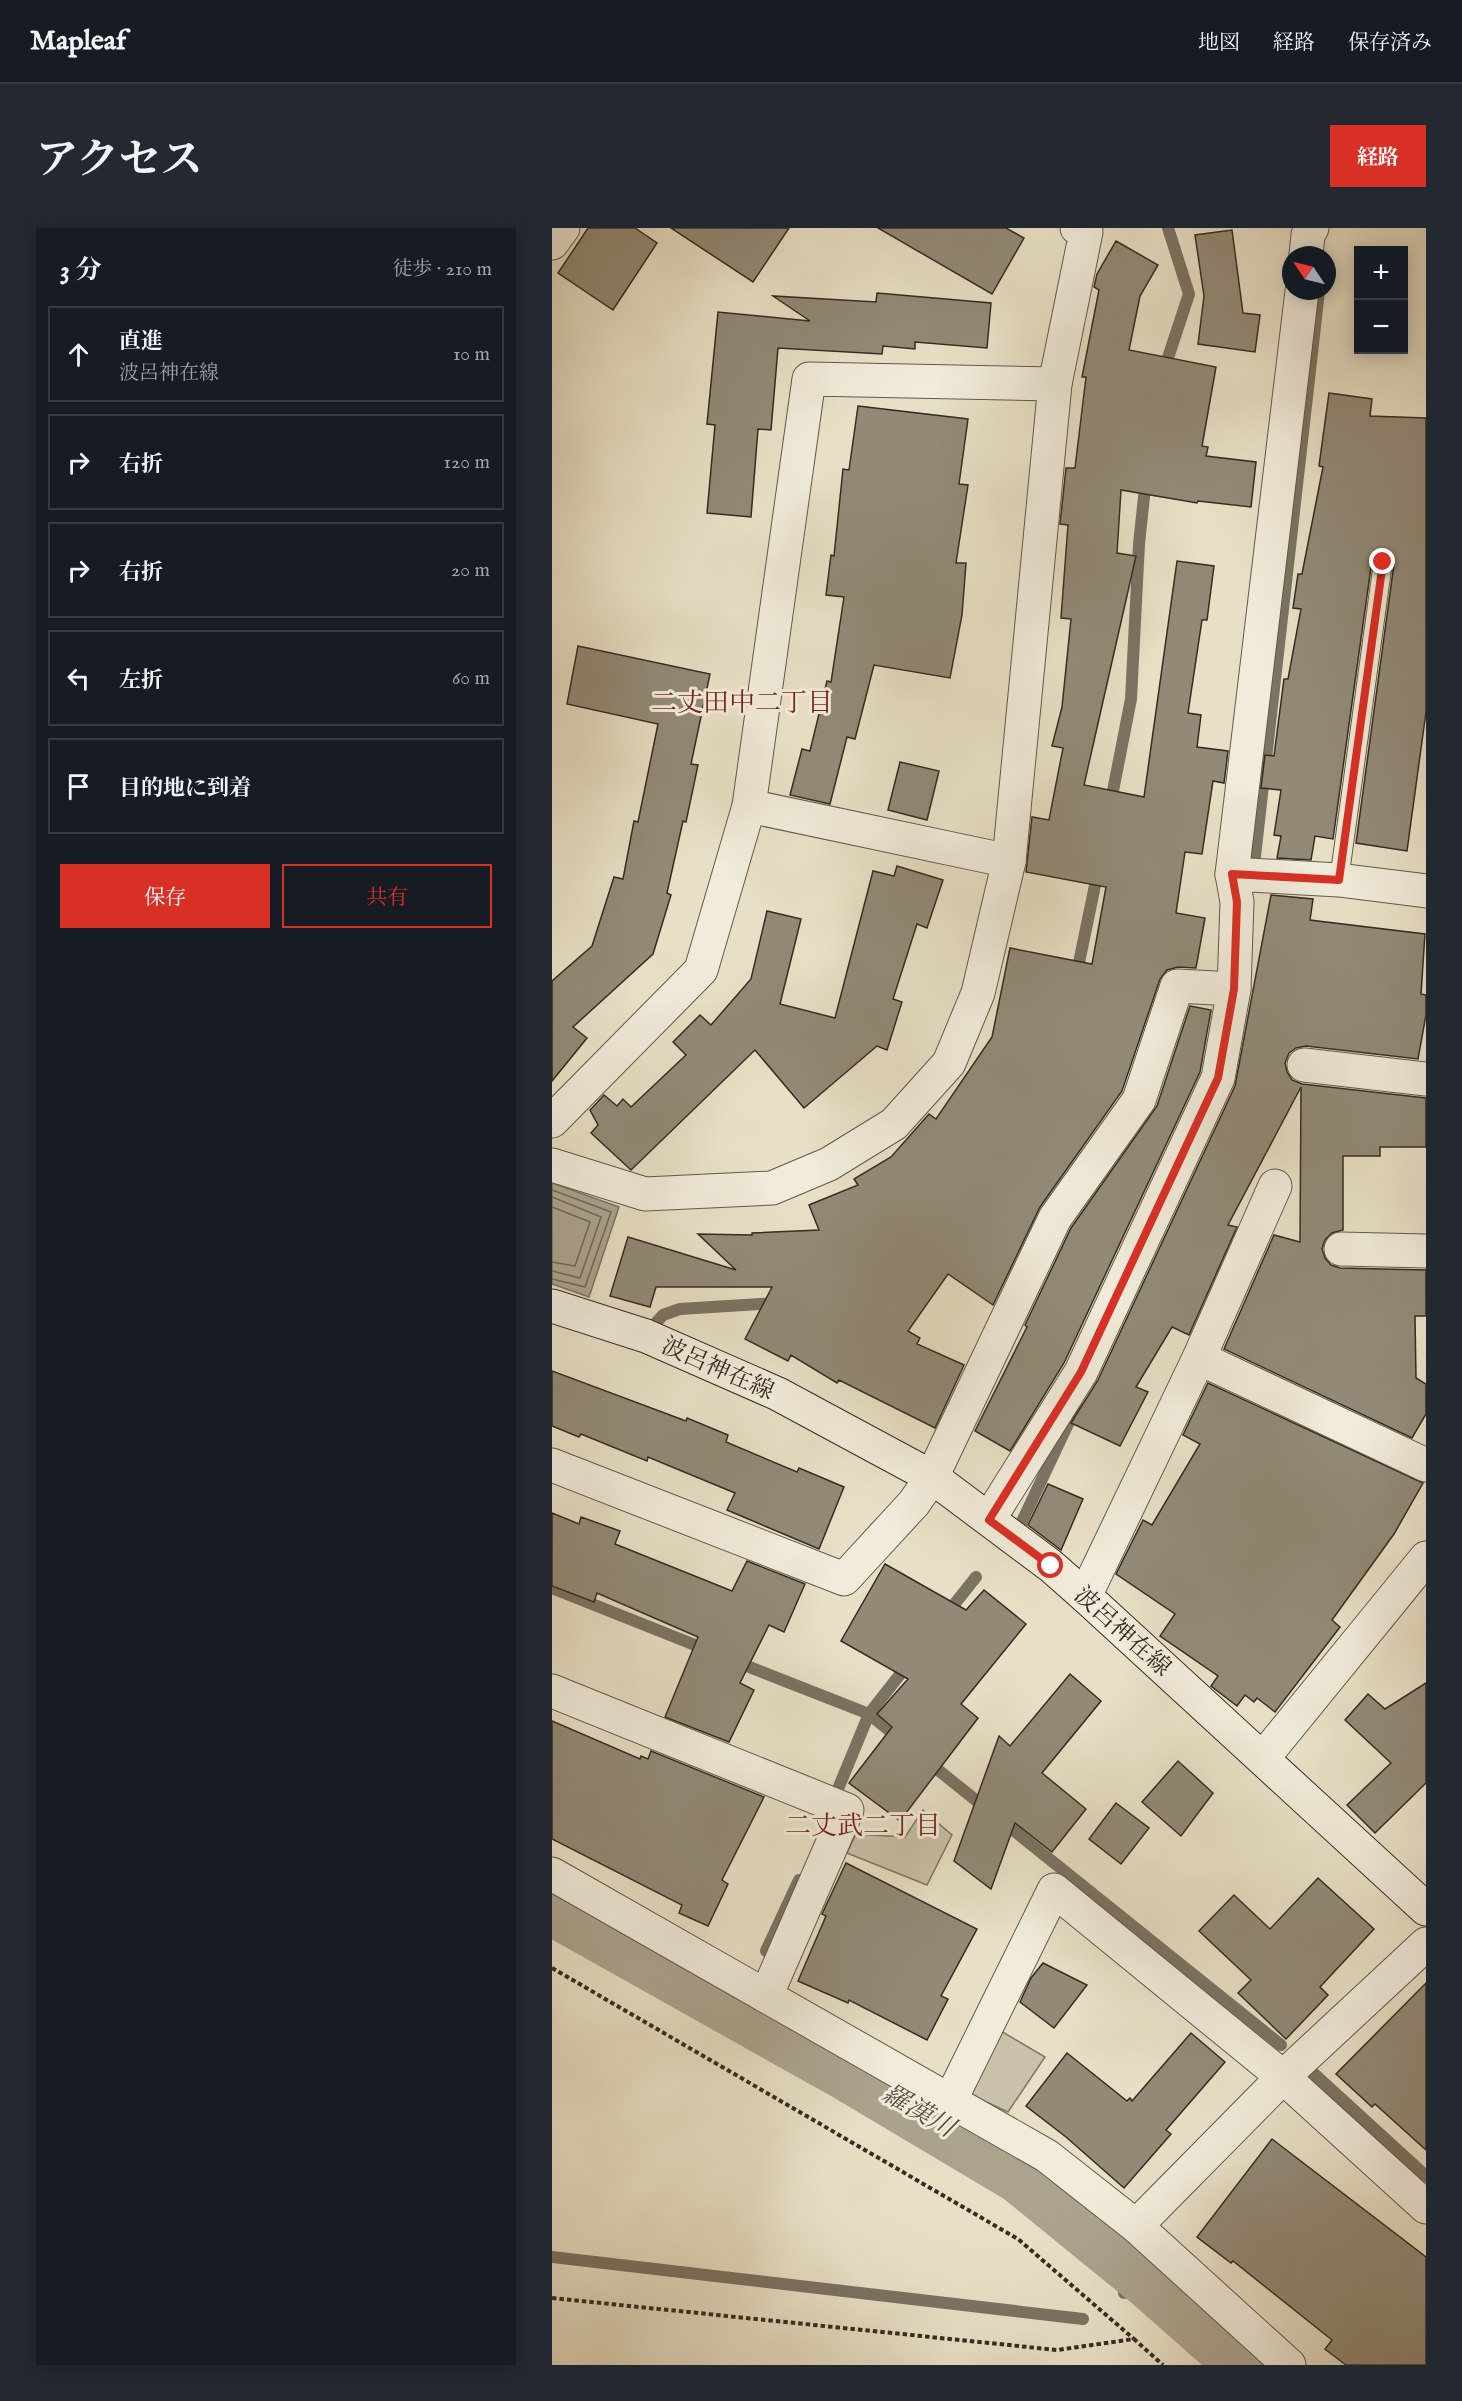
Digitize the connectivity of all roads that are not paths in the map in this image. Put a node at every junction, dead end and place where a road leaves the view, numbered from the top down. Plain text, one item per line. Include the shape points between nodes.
1 (563, 228) edge
2 (1077, 228) edge
3 (1312, 228) edge
4 (552, 243) edge
5 (1308, 246) edge
6 (1301, 300) edge
7 (1054, 384) junction
8 (1383, 562) dead end
9 (749, 806) junction
10 (1009, 861) junction
11 (1247, 876) junction
12 (1339, 880) junction
13 (1426, 891) edge
14 (1234, 989) junction
15 (1304, 1065) dead end
16 (1426, 1079) edge
17 (552, 1121) edge
18 (552, 1166) edge
19 (1275, 1186) dead end
20 (1341, 1249) dead end
21 (1426, 1251) edge
22 (552, 1306) edge
23 (1199, 1358) junction
24 (552, 1465) edge
25 (1426, 1465) edge
26 (932, 1477) junction
27 (989, 1520) junction
28 (1426, 1558) edge
29 (1085, 1596) junction
30 (552, 1691) edge
31 (1263, 1758) junction
32 (552, 1874) edge
33 (1426, 1909) edge
34 (1426, 1944) edge
35 (766, 1996) junction
36 (1283, 2077) junction
37 (950, 2101) junction
38 (1426, 2207) edge
39 (1136, 2226) junction
40 (1289, 2365) edge

1 - 4 street
2 - 7 street via 1086,232
3 - 5 street
6 - 11 street
7 - 9 street via 809,379
7 - 10 street
8 - 12 lane
9 - 10 street
9 - 17 street via 701,970
10 - 18 street via 978,993 949,1063 894,1124 829,1164 772,1188 645,1194
11 - 12 street
11 - 14 street via 1237,902
12 - 13 street
14 - 26 street via 1177,986 1139,1100 1055,1218
14 - 27 street via 1218,1078 1081,1372
15 - 16 street
19 - 23 street
20 - 21 street
22 - 26 street, 波呂神在線 via 646,1336 778,1394
23 - 25 street
23 - 29 street
24 - 26 street via 844,1579 914,1503
26 - 27 street, 波呂神在線
27 - 29 street, 波呂神在線
28 - 31 street
29 - 31 street, 波呂神在線
30 - 35 street via 847,1810
31 - 33 street, 波呂神在線
32 - 35 street
34 - 36 street
35 - 37 street
36 - 37 street via 1054,1890
36 - 38 street
36 - 39 street
37 - 39 street via 1047,2156
39 - 40 street

